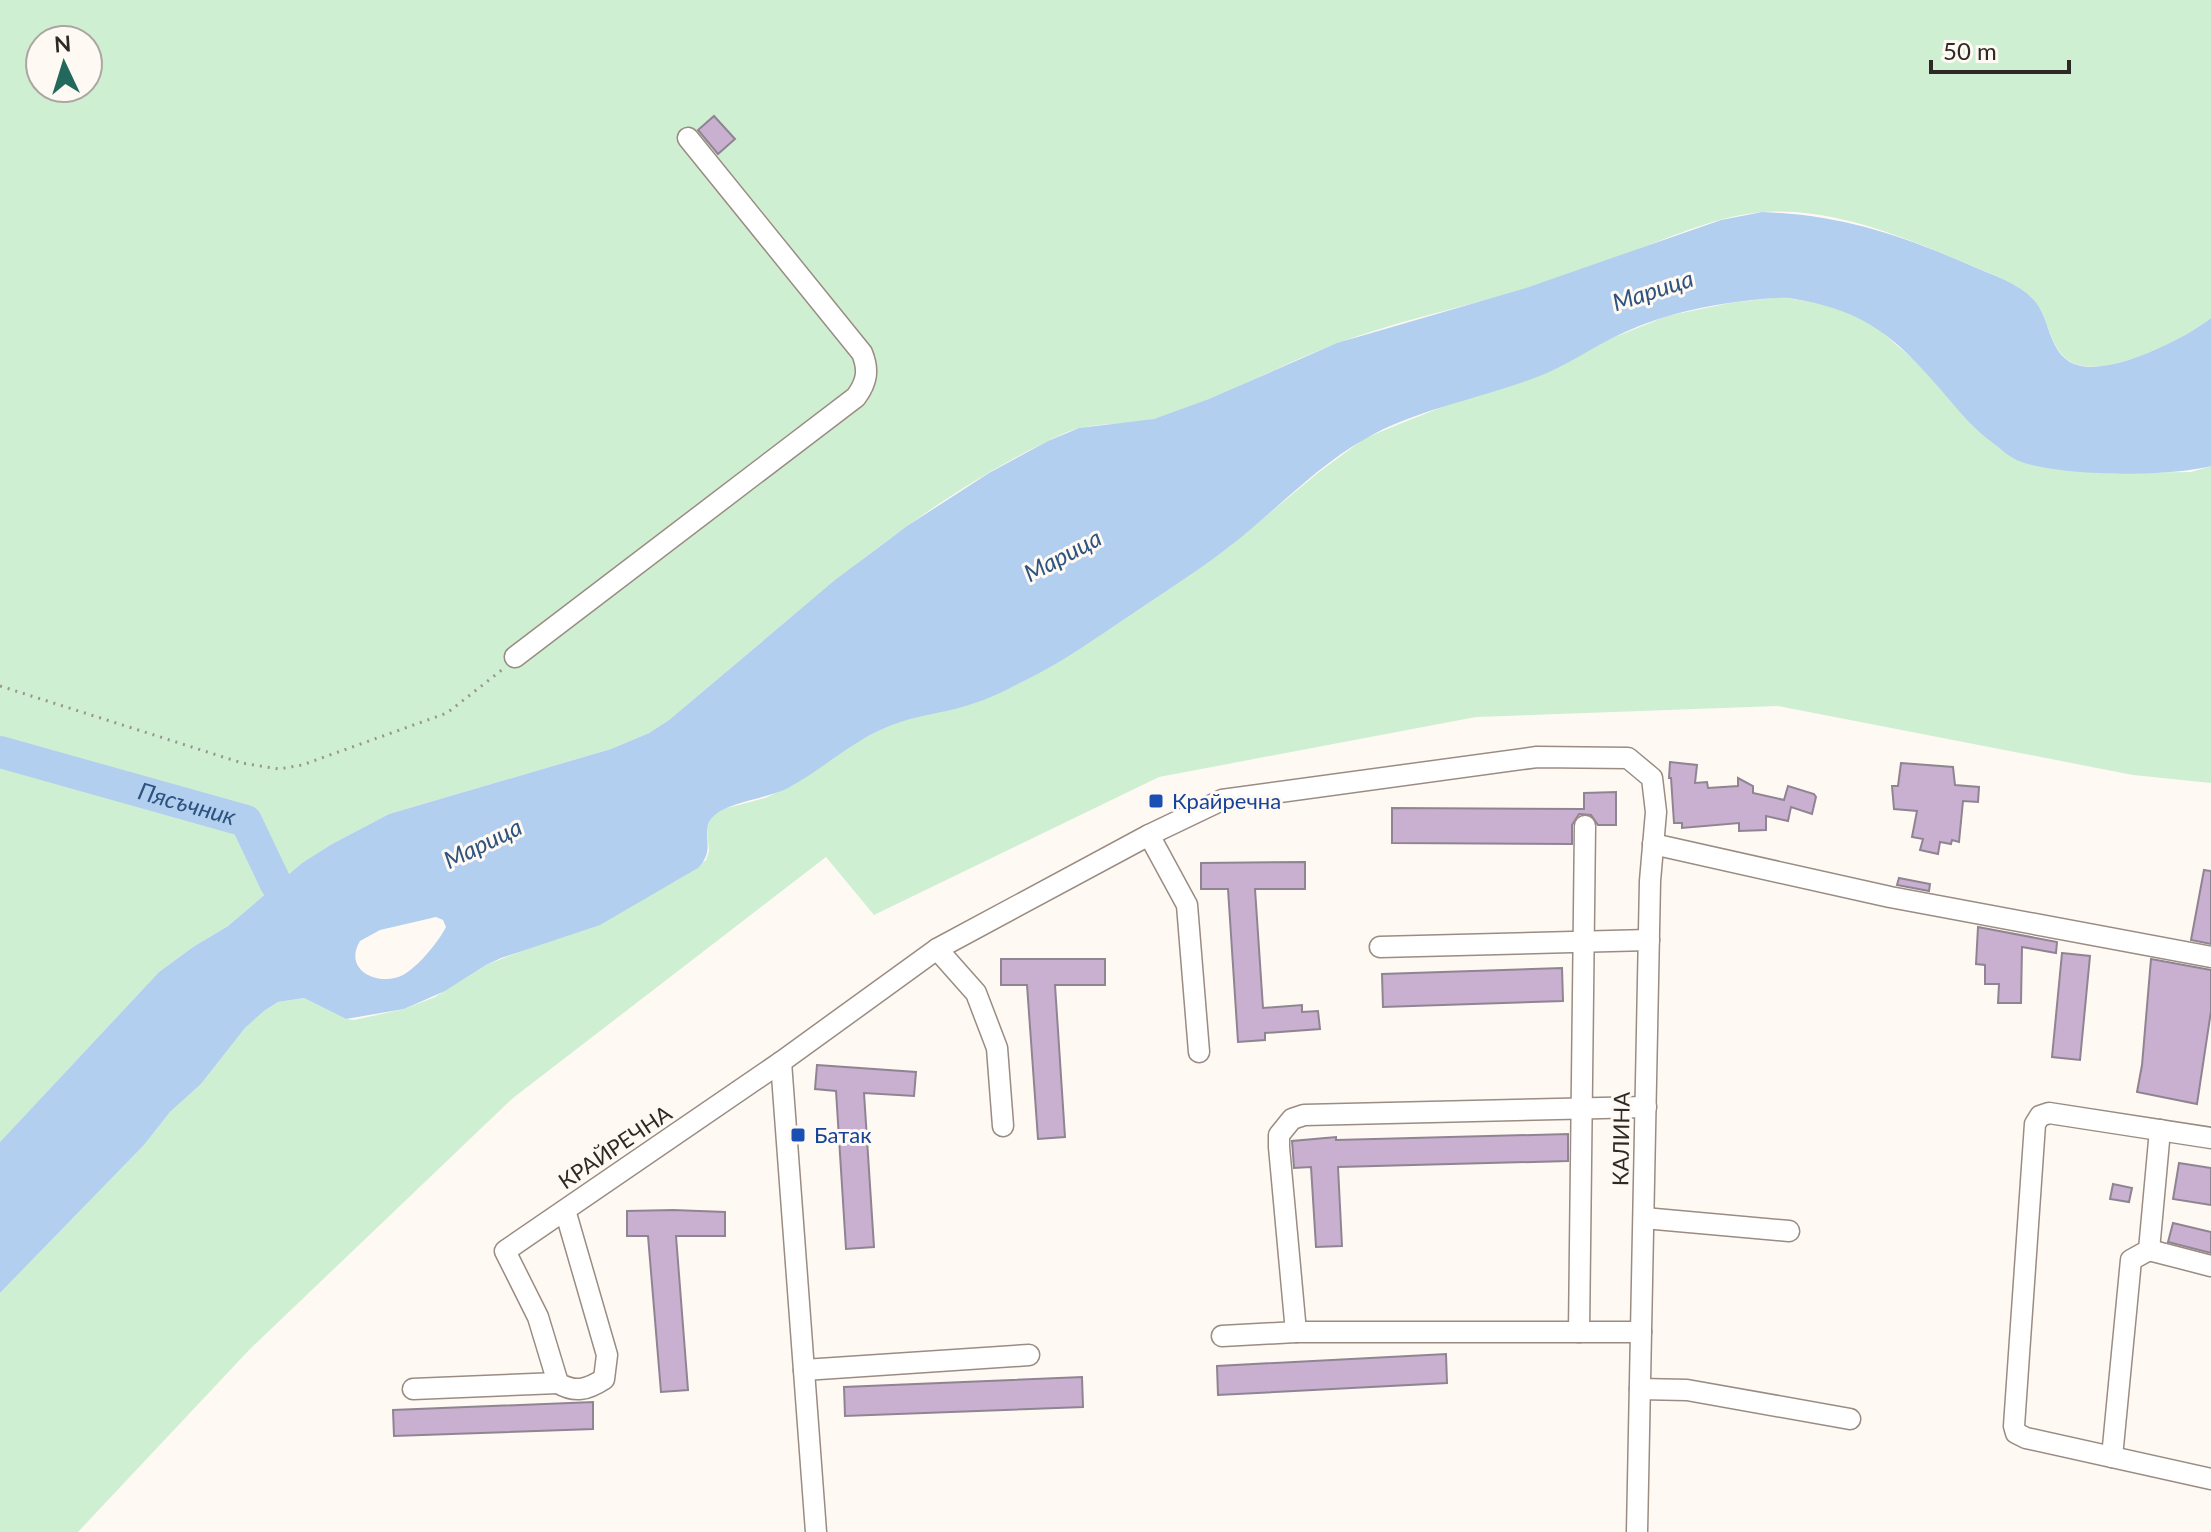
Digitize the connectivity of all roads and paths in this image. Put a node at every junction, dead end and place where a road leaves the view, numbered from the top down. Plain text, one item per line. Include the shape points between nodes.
1 (688, 138) dead end
2 (515, 657) joint
3 (0, 686) edge
4 (1628, 758) joint
5 (1585, 826) dead end
6 (1149, 835) junction
7 (1653, 844) junction
8 (1649, 940) junction
9 (1582, 942) junction
10 (1380, 947) dead end
11 (937, 949) junction
12 (2211, 957) edge
13 (1199, 1052) dead end
14 (781, 1062) junction
15 (1646, 1107) junction
16 (1581, 1108) junction
17 (1003, 1126) dead end
18 (2160, 1130) junction
19 (2211, 1138) edge
20 (565, 1210) junction
21 (1644, 1218) junction
22 (1789, 1231) dead end
23 (2149, 1250) junction
24 (2211, 1266) edge
25 (1296, 1332) junction
26 (1579, 1332) junction
27 (1641, 1332) junction
28 (1222, 1336) dead end
29 (1029, 1355) dead end
30 (804, 1370) junction
31 (558, 1383) junction
32 (413, 1389) dead end
33 (1640, 1389) junction
34 (1850, 1419) dead end
35 (2112, 1457) junction
36 (2211, 1479) edge
37 (816, 1532) edge
38 (1637, 1532) edge

1 - 2 street via 862,353 865,385
2 - 3 path via 447,713 279,769 242,763
4 - 6 street, КРАЙРЕЧНА via 1537,757 1222,800
4 - 7 street, КАЛИНА via 1652,778
5 - 9 street
6 - 11 street, КРАЙРЕЧНА
6 - 13 street via 1187,905
7 - 8 street, КАЛИНА
7 - 12 street via 1890,897
8 - 9 street
8 - 15 street, КАЛИНА
9 - 10 street
9 - 16 street
11 - 14 street, КРАЙРЕЧНА
11 - 17 street via 976,993 997,1048
14 - 20 street, КРАЙРЕЧНА
14 - 30 street
15 - 16 street
15 - 21 street, КАЛИНА
16 - 25 street via 1292,1119 1279,1135 1279,1147
16 - 26 street
18 - 19 street
18 - 23 street
18 - 35 street via 2049,1113 2035,1124 2014,1426 2026,1438
20 - 31 street, КРАЙРЕЧНА via 505,1251 538,1317
20 - 31 street via 607,1355 604,1379 592,1387 572,1391
21 - 22 street
21 - 27 street, КАЛИНА
23 - 24 street
23 - 35 street via 2131,1260
25 - 26 street
25 - 28 street
26 - 27 street
27 - 33 street, КАЛИНА
29 - 30 street
30 - 37 street
31 - 32 street
33 - 34 street via 1687,1390
33 - 38 street, КАЛИНА
35 - 36 street

